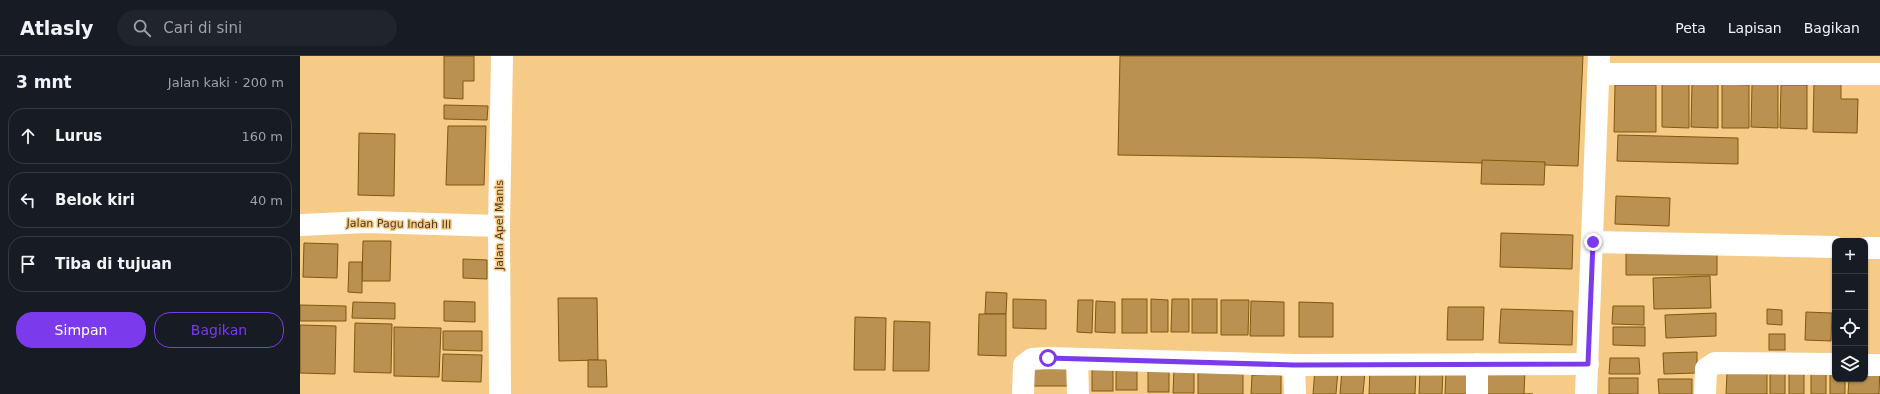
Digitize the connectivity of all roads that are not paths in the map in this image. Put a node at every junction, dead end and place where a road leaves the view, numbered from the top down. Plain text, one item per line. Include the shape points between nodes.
1 (502, 56) edge
2 (1880, 56) edge
3 (1880, 61) edge
4 (1598, 65) edge
5 (1880, 74) edge
6 (300, 225) edge
7 (498, 226) junction
8 (1593, 242) junction
9 (1832, 247) edge
10 (1868, 248) edge
11 (1880, 248) edge
12 (1077, 359) junction
13 (1477, 364) junction
14 (1588, 364) junction
15 (1832, 364) edge
16 (1294, 365) junction
17 (1868, 365) edge
18 (1880, 365) edge
19 (500, 394) edge
20 (1023, 394) edge
21 (1078, 394) edge
22 (1295, 394) edge
23 (1477, 394) edge
24 (1586, 394) edge
25 (1705, 394) edge

1 - 7 street, Jalan Apel Manis
2 - 3 street
4 - 5 street
4 - 8 street
6 - 7 street, Jalan Pagu Indah III via 367,222
7 - 19 street, Jalan Apel Manis
8 - 9 street
8 - 14 street
10 - 11 street
12 - 16 street
12 - 20 street via 1048,358 1032,359 1027,362 1023,373
12 - 21 street
13 - 14 street
13 - 16 street
13 - 23 street
14 - 24 street
15 - 25 street via 1715,363 1706,369
16 - 22 street
17 - 18 street

